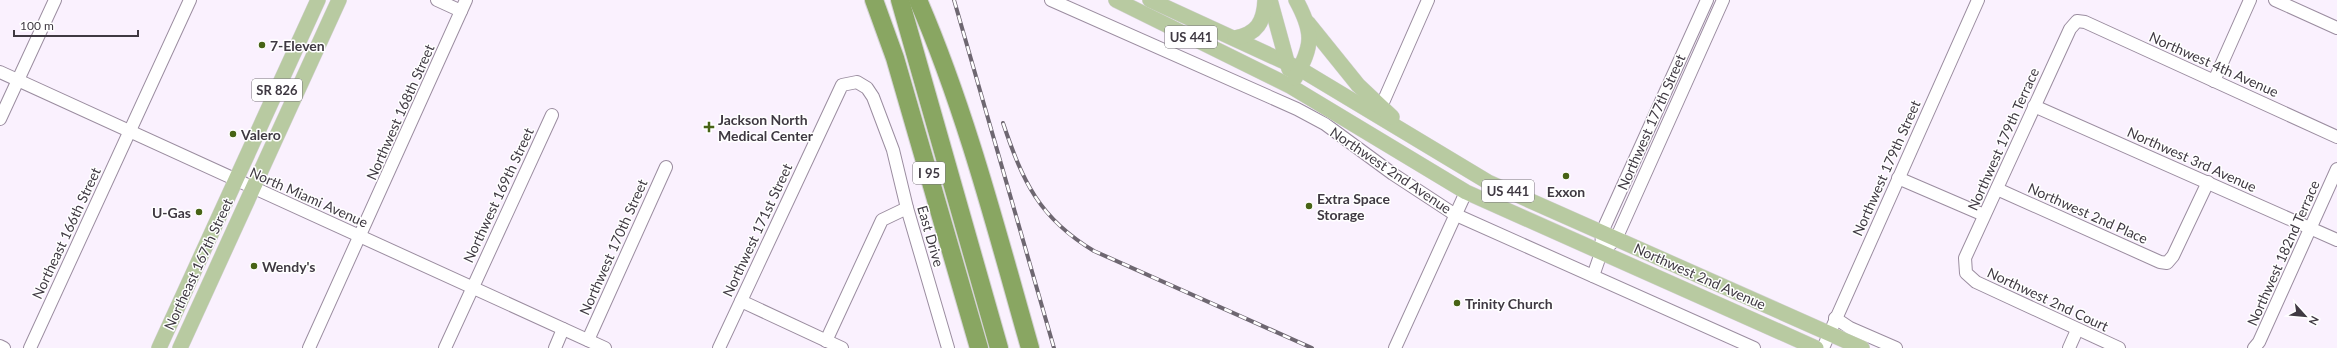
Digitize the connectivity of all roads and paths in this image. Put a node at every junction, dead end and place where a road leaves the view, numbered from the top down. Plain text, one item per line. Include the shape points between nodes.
1 (55, 0) edge
2 (190, 0) edge
3 (318, 0) edge
4 (339, 0) edge
5 (438, 0) edge
6 (466, 0) edge
7 (874, 0) edge
8 (900, 0) edge
9 (912, 0) edge
10 (918, 0) edge
11 (928, 0) edge
12 (1052, 0) edge
13 (1116, 0) edge
14 (1150, 0) edge
15 (1265, 0) edge
16 (1270, 0) edge
17 (1296, 0) edge
18 (1428, 0) edge
19 (1707, 0) edge
20 (1723, 0) edge
21 (1978, 0) edge
22 (2250, 0) edge
23 (2275, 0) edge
24 (461, 11) junction
25 (2077, 21) joint
26 (1308, 23) junction
27 (929, 26) junction
28 (2337, 28) edge
29 (1235, 38) junction
30 (1294, 66) junction
31 (0, 72) edge
32 (18, 80) junction
33 (2214, 81) junction
34 (1290, 86) junction
35 (867, 88) joint
36 (2034, 106) junction
37 (1381, 107) junction
38 (552, 115) dead end
39 (0, 119) edge
40 (130, 132) junction
41 (2337, 137) edge
42 (1418, 141) junction
43 (666, 167) dead end
44 (2337, 169) edge
45 (956, 174) junction
46 (1898, 178) junction
47 (236, 180) junction
48 (2208, 182) junction
49 (253, 188) junction
50 (1997, 189) junction
51 (1466, 192) junction
52 (907, 208) junction
53 (1454, 214) junction
54 (1984, 215) junction
55 (2311, 228) junction
56 (1602, 232) junction
57 (360, 236) junction
58 (1616, 239) junction
59 (2337, 240) edge
60 (1602, 253) junction
61 (1966, 273) joint
62 (1593, 276) junction
63 (472, 287) junction
64 (741, 301) junction
65 (1835, 318) junction
66 (564, 329) junction
67 (2078, 330) junction
68 (1828, 333) junction
69 (588, 340) junction
70 (826, 341) junction
71 (0, 346) edge
72 (4, 348) edge
73 (30, 348) edge
74 (159, 348) edge
75 (180, 348) edge
76 (309, 348) edge
77 (445, 348) edge
78 (555, 348) edge
79 (605, 348) edge
80 (719, 348) edge
81 (842, 348) edge
82 (948, 348) edge
83 (979, 348) edge
84 (999, 348) edge
85 (1010, 348) edge
86 (1030, 348) edge
87 (1395, 348) edge
88 (1754, 348) edge
89 (1816, 348) edge
90 (1823, 348) edge
91 (1862, 348) edge
92 (1896, 348) edge
93 (2069, 348) edge
94 (2119, 348) edge
95 (2254, 348) edge

1 - 32 street
2 - 40 street, Northeast 166th Street
3 - 47 main road, SR 826
4 - 49 main road, SR 826
5 - 24 street
6 - 24 street, Northwest 168th Street
7 - 83 highway, I 95 via 895,58
8 - 45 highway
9 - 45 highway
10 - 27 highway
11 - 27 highway
12 - 53 street, Northwest 2nd Avenue via 1297,109 1325,124 1393,174
13 - 34 main road, US 441
14 - 29 main road, US 441
15 - 29 main road via 1265,12 1260,25 1250,34
16 - 30 main road
17 - 26 main road
18 - 37 street
19 - 56 street, Northwest 177th Street
20 - 58 street, Northwest 177th Street
21 - 46 street, Northwest 179th Street
22 - 33 street
23 - 28 street
24 - 57 street, Northwest 168th Street
25 - 33 street, Northwest 4th Avenue via 2085,22
25 - 36 street, Northwest 179th Terrace via 2070,29
26 - 30 main road via 1309,44
26 - 37 main road via 1349,75
27 - 86 highway via 970,147
29 - 30 main road, US 441
30 - 34 main road
30 - 42 main road, Northwest 2nd Avenue / US 441
31 - 32 street, North Miami Avenue
32 - 39 street
32 - 40 street, North Miami Avenue
33 - 41 street, Northwest 4th Avenue
34 - 51 main road, Northwest 2nd Avenue / US 441
35 - 52 street, East Drive via 873,97 893,150
35 - 64 street, Northwest 171st Street via 857,82 842,85
36 - 48 street, Northwest 3rd Avenue
36 - 50 street, Northwest 179th Terrace
37 - 42 main road
38 - 63 street, Northwest 169th Street
40 - 47 street, North Miami Avenue
40 - 73 street, Northeast 166th Street
42 - 56 main road, Northwest 2nd Avenue / US 441 via 1488,182
43 - 69 street, Northwest 170th Street
44 - 55 street, Northwest 182nd Terrace
45 - 84 highway
45 - 85 highway
46 - 54 street
46 - 65 street, Northwest 179th Street
47 - 49 street, North Miami Avenue
47 - 74 main road, Northeast 167th Street / SR 826
48 - 50 street, Northwest 2nd Place via 2173,256 2167,263
48 - 55 street, Northwest 3rd Avenue
49 - 57 street, North Miami Avenue
49 - 75 main road, Northeast 167th Street / SR 826
50 - 54 street, Northwest 179th Terrace
51 - 53 street
51 - 60 main road, Northwest 2nd Avenue / US 441
52 - 70 street via 882,220
52 - 82 street, East Drive
53 - 62 street, Northwest 2nd Avenue
53 - 87 street
54 - 61 street, Northwest 179th Terrace via 1965,258
55 - 59 street, Northwest 3rd Avenue
55 - 95 street, Northwest 182nd Terrace
56 - 58 main road, Northwest 2nd Avenue / US 441
56 - 60 street, Northwest 177th Street
57 - 63 street, North Miami Avenue
57 - 76 street, Northwest 168th Street
58 - 60 street, Northwest 177th Street
58 - 68 main road, Northwest 2nd Avenue / US 441
60 - 62 street, Northwest 177th Street
60 - 89 main road, Northwest 2nd Avenue / US 441
61 - 67 street, Northwest 2nd Court via 1976,282
62 - 88 street, Northwest 2nd Avenue
63 - 66 street, North Miami Avenue
63 - 77 street, Northwest 169th Street
64 - 70 street
64 - 80 street, Northwest 171st Street
65 - 68 street, Northwest 179th Street
65 - 92 street via 1850,328
66 - 69 street, North Miami Avenue
66 - 78 street
67 - 93 street
67 - 94 street, Northwest 2nd Court
68 - 90 street, Northwest 179th Street
68 - 91 main road, Northwest 2nd Avenue / US 441
69 - 79 street, North Miami Avenue
70 - 81 street
71 - 72 street

